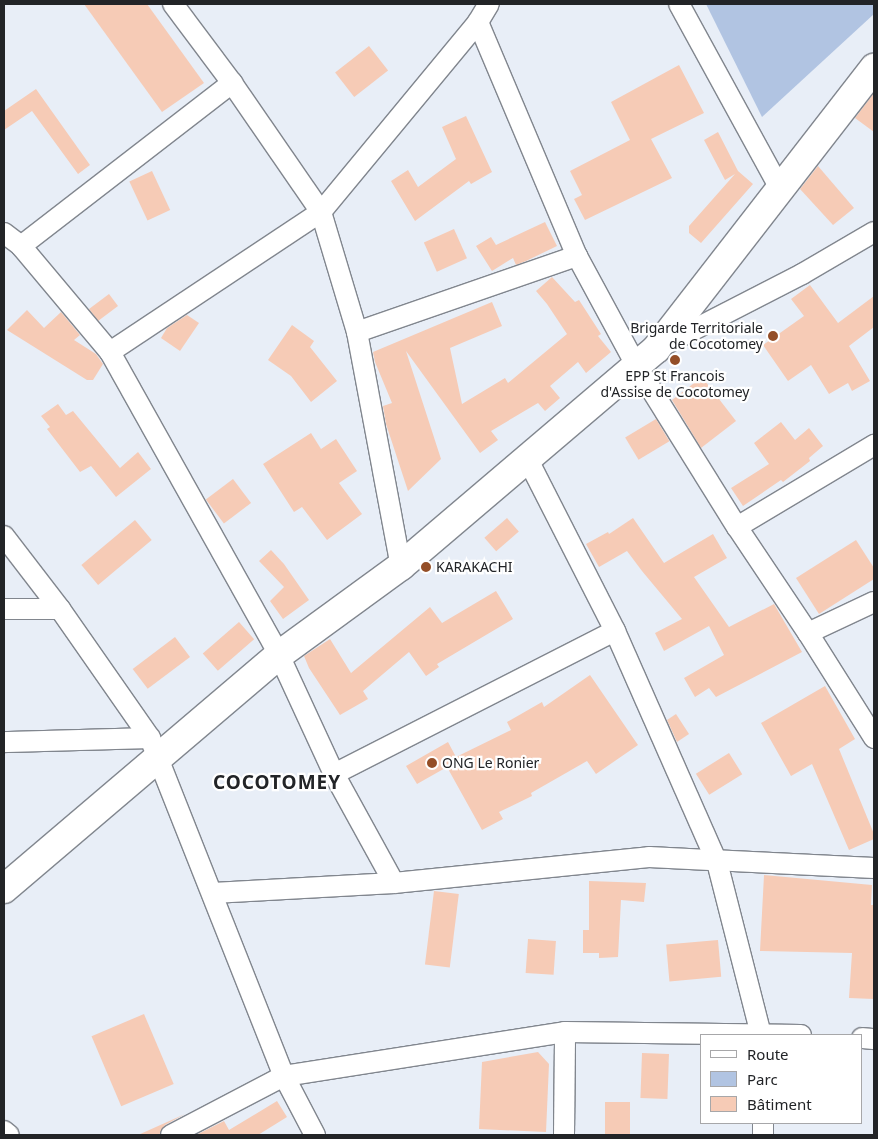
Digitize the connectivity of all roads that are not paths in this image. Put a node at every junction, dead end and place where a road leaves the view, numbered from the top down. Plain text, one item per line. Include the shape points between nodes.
1 (173, 4) edge
2 (489, 4) edge
3 (679, 4) edge
4 (478, 22) junction
5 (874, 68) edge
6 (232, 83) junction
7 (780, 190) junction
8 (322, 212) junction
9 (4, 232) edge
10 (874, 232) edge
11 (21, 246) junction
12 (577, 256) junction
13 (357, 332) junction
14 (110, 352) junction
15 (646, 357) junction
16 (874, 445) edge
17 (527, 458) junction
18 (737, 527) junction
19 (4, 536) edge
20 (401, 566) junction
21 (874, 602) edge
22 (4, 609) edge
23 (60, 609) junction
24 (616, 631) junction
25 (808, 633) junction
26 (280, 655) junction
27 (874, 738) edge
28 (4, 742) edge
29 (153, 748) junction
30 (334, 774) junction
31 (717, 862) junction
32 (874, 868) edge
33 (394, 883) junction
34 (4, 889) edge
35 (213, 893) junction
36 (565, 1032) junction
37 (761, 1034) edge
38 (284, 1076) junction
39 (4, 1131) edge
40 (9, 1135) edge
41 (171, 1135) edge
42 (315, 1135) edge
43 (564, 1135) edge

1 - 6 street
2 - 4 street
3 - 7 street
4 - 8 street
4 - 12 street
5 - 7 main road
6 - 8 street
6 - 11 street
7 - 15 main road
8 - 13 street
8 - 14 street
9 - 11 street
10 - 15 street
11 - 14 street
12 - 13 street
12 - 15 street
13 - 20 street
14 - 26 street
15 - 17 main road
15 - 18 street
16 - 18 street
17 - 20 main road
17 - 24 street
18 - 25 street
19 - 23 street
20 - 26 main road
21 - 25 street
22 - 23 street
23 - 29 street
24 - 30 street
24 - 31 street
25 - 27 street
26 - 29 main road
26 - 30 street
28 - 29 street
29 - 34 main road
29 - 35 street
30 - 33 street
31 - 32 street
31 - 33 street via 649,858
31 - 37 street
33 - 35 street
35 - 38 street
36 - 37 street
36 - 38 street
36 - 43 street
38 - 41 street
38 - 42 street
39 - 40 street

